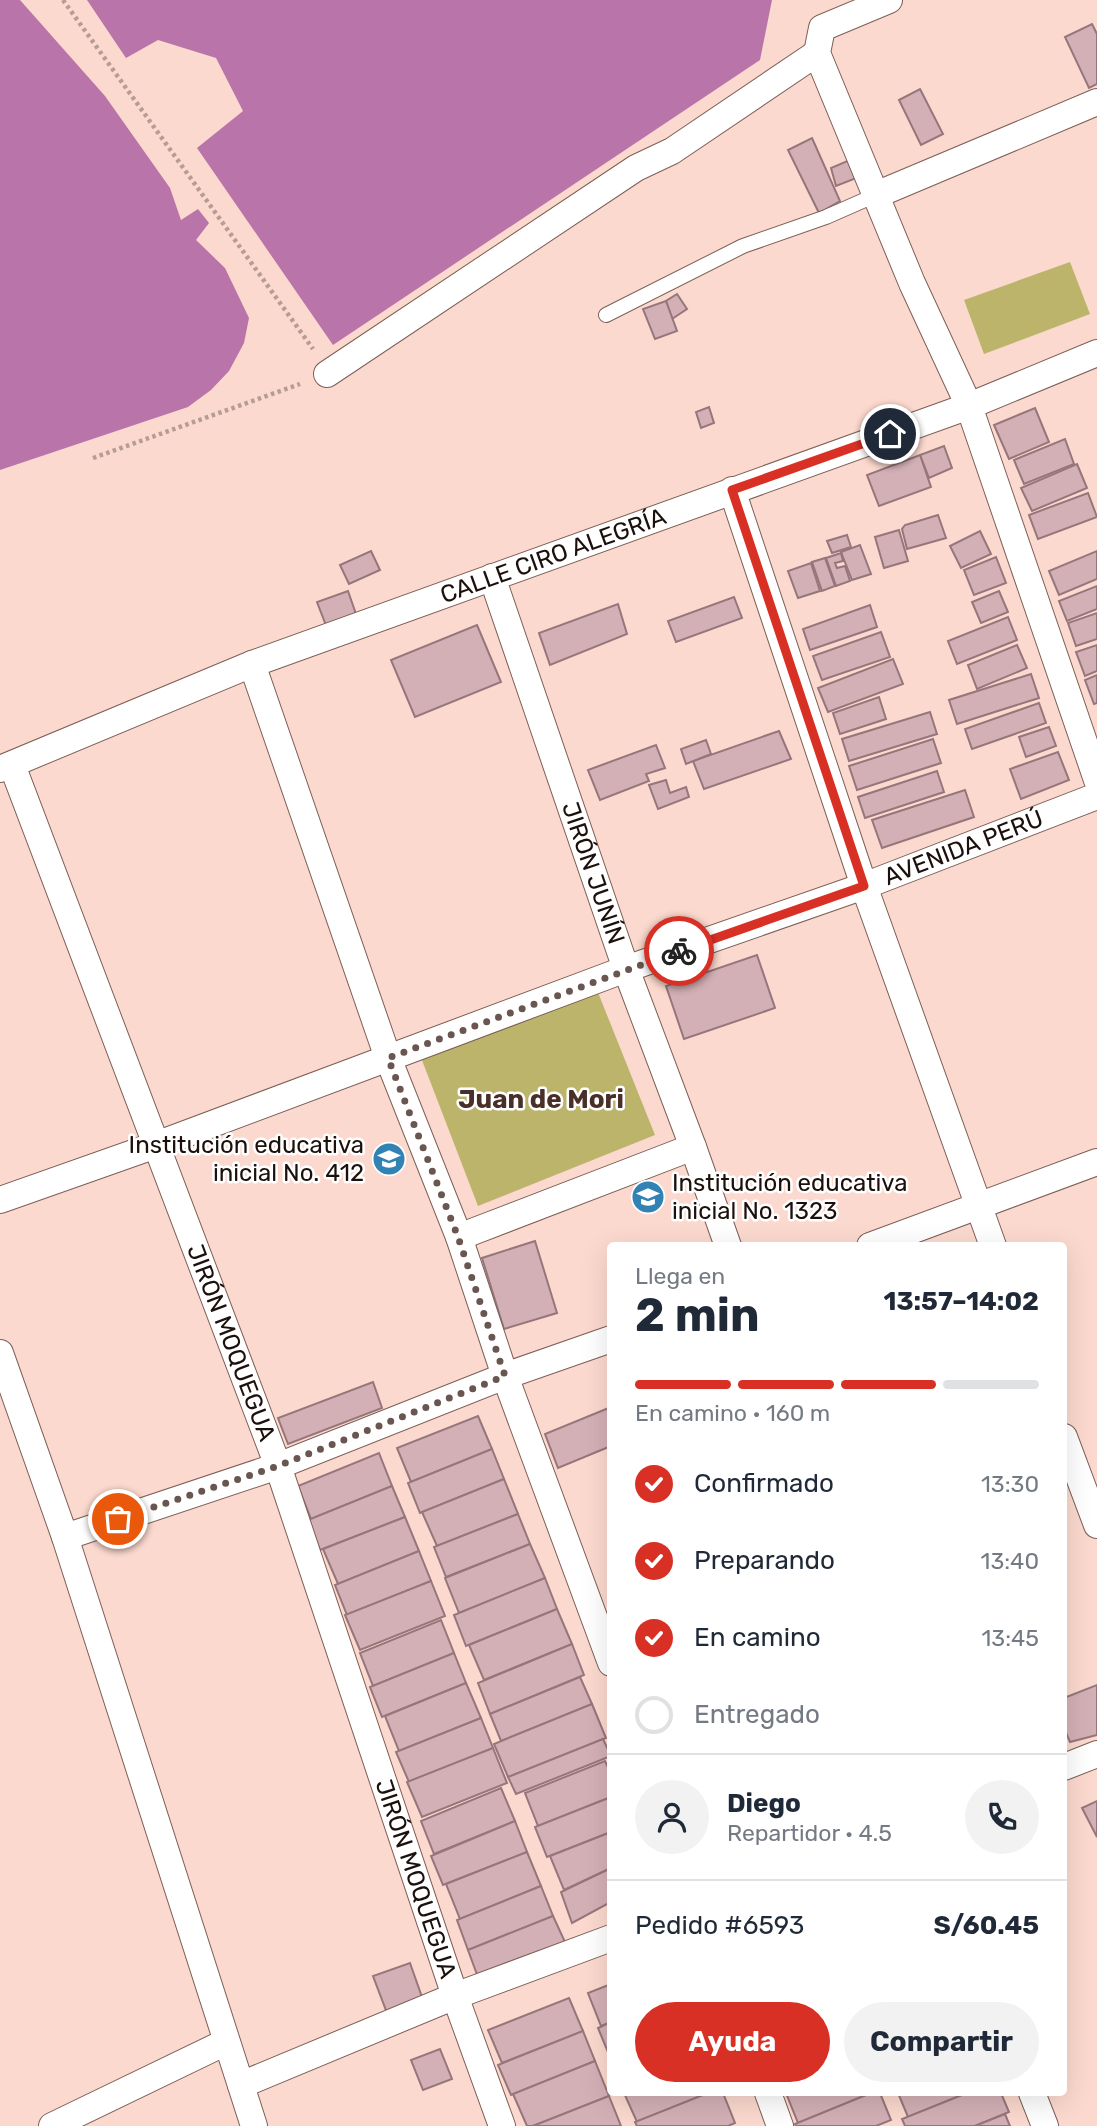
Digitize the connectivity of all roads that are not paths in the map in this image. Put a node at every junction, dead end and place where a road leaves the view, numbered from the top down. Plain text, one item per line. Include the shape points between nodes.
1 (889, 0) edge
2 (817, 53) junction
3 (1097, 102) edge
4 (876, 195) junction
5 (606, 315) dead end
6 (1097, 353) edge
7 (327, 374) road end
8 (969, 406) junction
9 (732, 490) junction
10 (492, 577) junction
11 (252, 664) junction
12 (6, 767) edge
13 (1097, 780) edge
14 (1097, 796) edge
15 (864, 886) junction
16 (626, 970) junction
17 (388, 1058) junction
18 (156, 1145) junction
19 (694, 1147) junction
20 (1097, 1161) edge
21 (0, 1200) edge
22 (979, 1207) junction
23 (458, 1237) junction
24 (727, 1242) edge
25 (881, 1242) edge
26 (992, 1242) edge
27 (607, 1340) edge
28 (0, 1353) edge
29 (505, 1376) junction
30 (1067, 1445) edge
31 (278, 1466) junction
32 (1097, 1525) edge
33 (65, 1537) junction
34 (607, 1652) edge
35 (1097, 1755) edge
36 (1067, 1766) edge
37 (607, 1939) edge
38 (455, 1996) junction
39 (226, 2042) junction
40 (241, 2085) junction
41 (769, 2096) edge
42 (1033, 2096) edge
43 (52, 2126) edge
44 (254, 2126) edge
45 (502, 2126) edge
46 (780, 2126) edge
47 (1045, 2126) edge

1 - 2 street via 822,28
2 - 4 street
2 - 7 street
3 - 4 street
4 - 5 lane via 743,246
4 - 8 street
6 - 8 street, CALLE CIRO ALEGRÍA
8 - 9 street, CALLE CIRO ALEGRÍA
8 - 13 street
9 - 10 street, CALLE CIRO ALEGRÍA
9 - 15 street
10 - 11 street, CALLE CIRO ALEGRÍA
10 - 16 street, JIRÓN JUNÍN
11 - 12 street, CALLE CIRO ALEGRÍA
11 - 17 street
12 - 18 street, JIRÓN MOQUEGUA
14 - 15 street, AVENIDA PERÚ
15 - 16 street, AVENIDA PERÚ
15 - 22 street
16 - 17 street, AVENIDA PERÚ
16 - 19 street, JIRÓN JUNÍN
17 - 18 street, AVENIDA PERÚ
17 - 23 street
18 - 21 street, AVENIDA PERÚ
18 - 31 street, JIRÓN MOQUEGUA
19 - 23 street
19 - 24 street, JIRÓN JUNÍN
20 - 22 street
22 - 25 street
22 - 26 street
23 - 29 street
27 - 29 street
28 - 33 street
29 - 31 street
29 - 34 street
30 - 32 street
31 - 33 street
31 - 38 street, JIRÓN MOQUEGUA
33 - 39 street
35 - 36 street
37 - 38 street
38 - 40 street
38 - 45 street, JIRÓN MOQUEGUA
39 - 40 street
39 - 43 street
40 - 44 street
41 - 46 street
42 - 47 street

